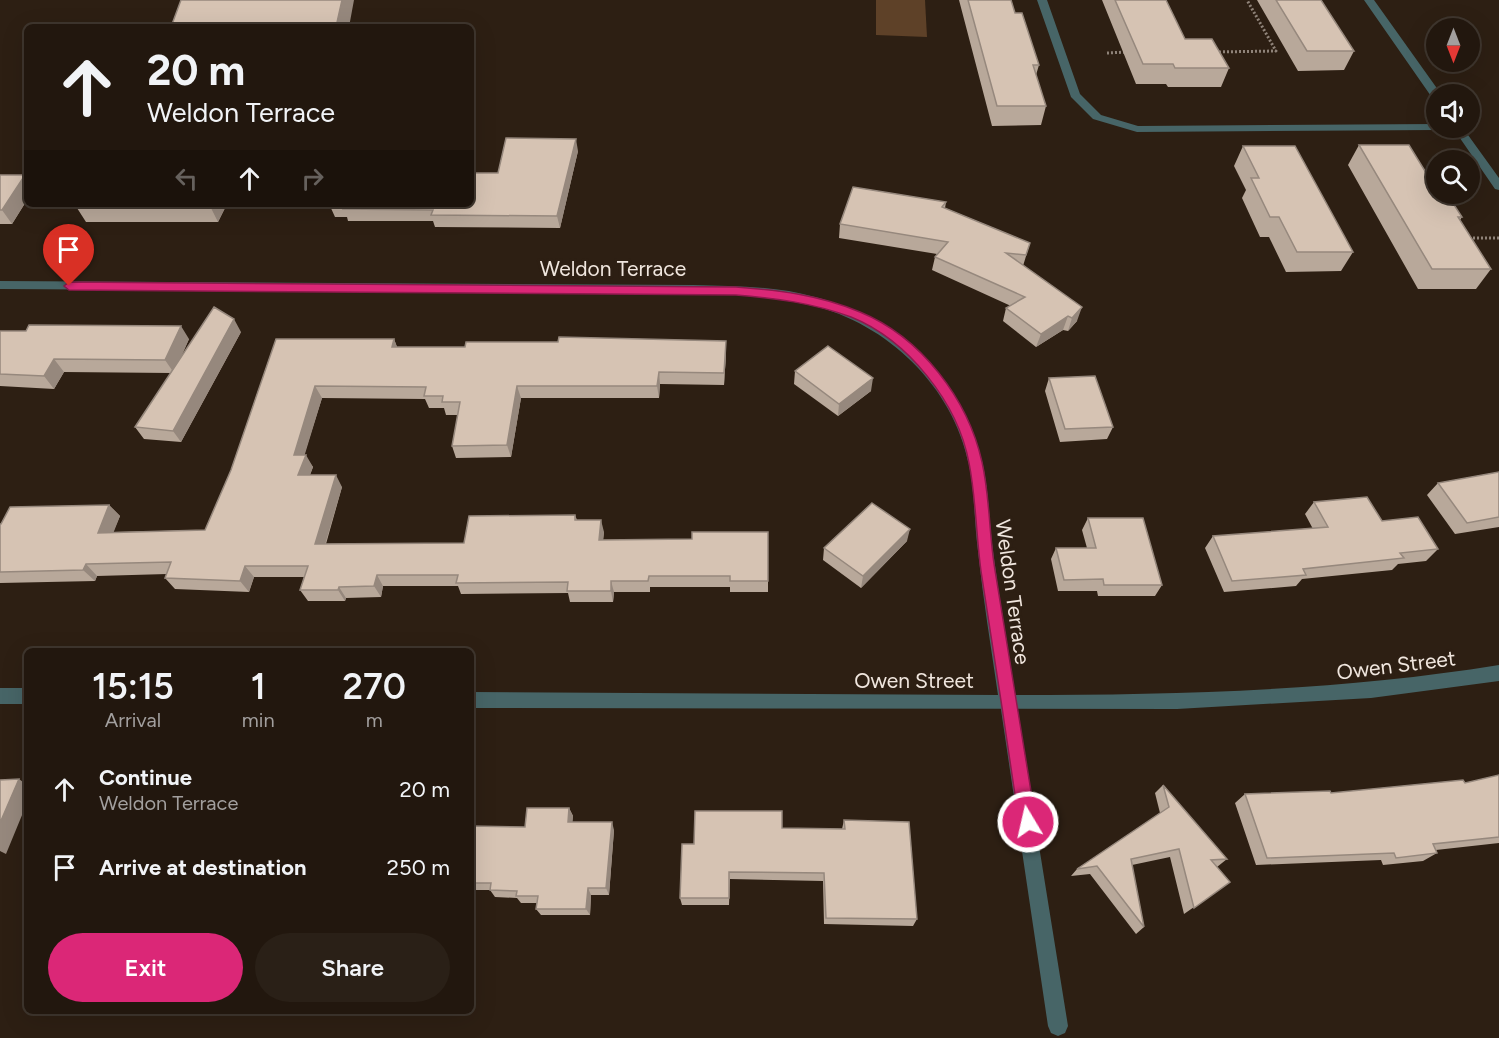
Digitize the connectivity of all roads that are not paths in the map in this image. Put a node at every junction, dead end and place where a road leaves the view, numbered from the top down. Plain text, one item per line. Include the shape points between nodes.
1 (1042, 0) edge
2 (1369, 0) edge
3 (1428, 84) edge
4 (1426, 127) edge
5 (1465, 138) edge
6 (1499, 186) edge
7 (0, 285) edge
8 (1499, 673) edge
9 (0, 696) edge
10 (24, 696) edge
11 (474, 700) edge
12 (1008, 703) junction
13 (1058, 1026) dead end

1 - 4 street via 1075,95 1097,117 1137,129
2 - 3 street
5 - 6 street
7 - 12 street, Weldon Terrace via 693,289 779,294 856,315 880,327 923,363 962,418 976,462
8 - 12 street, Owen Street via 1325,697
9 - 10 street
11 - 12 street, Owen Street
12 - 13 street, Weldon Terrace

